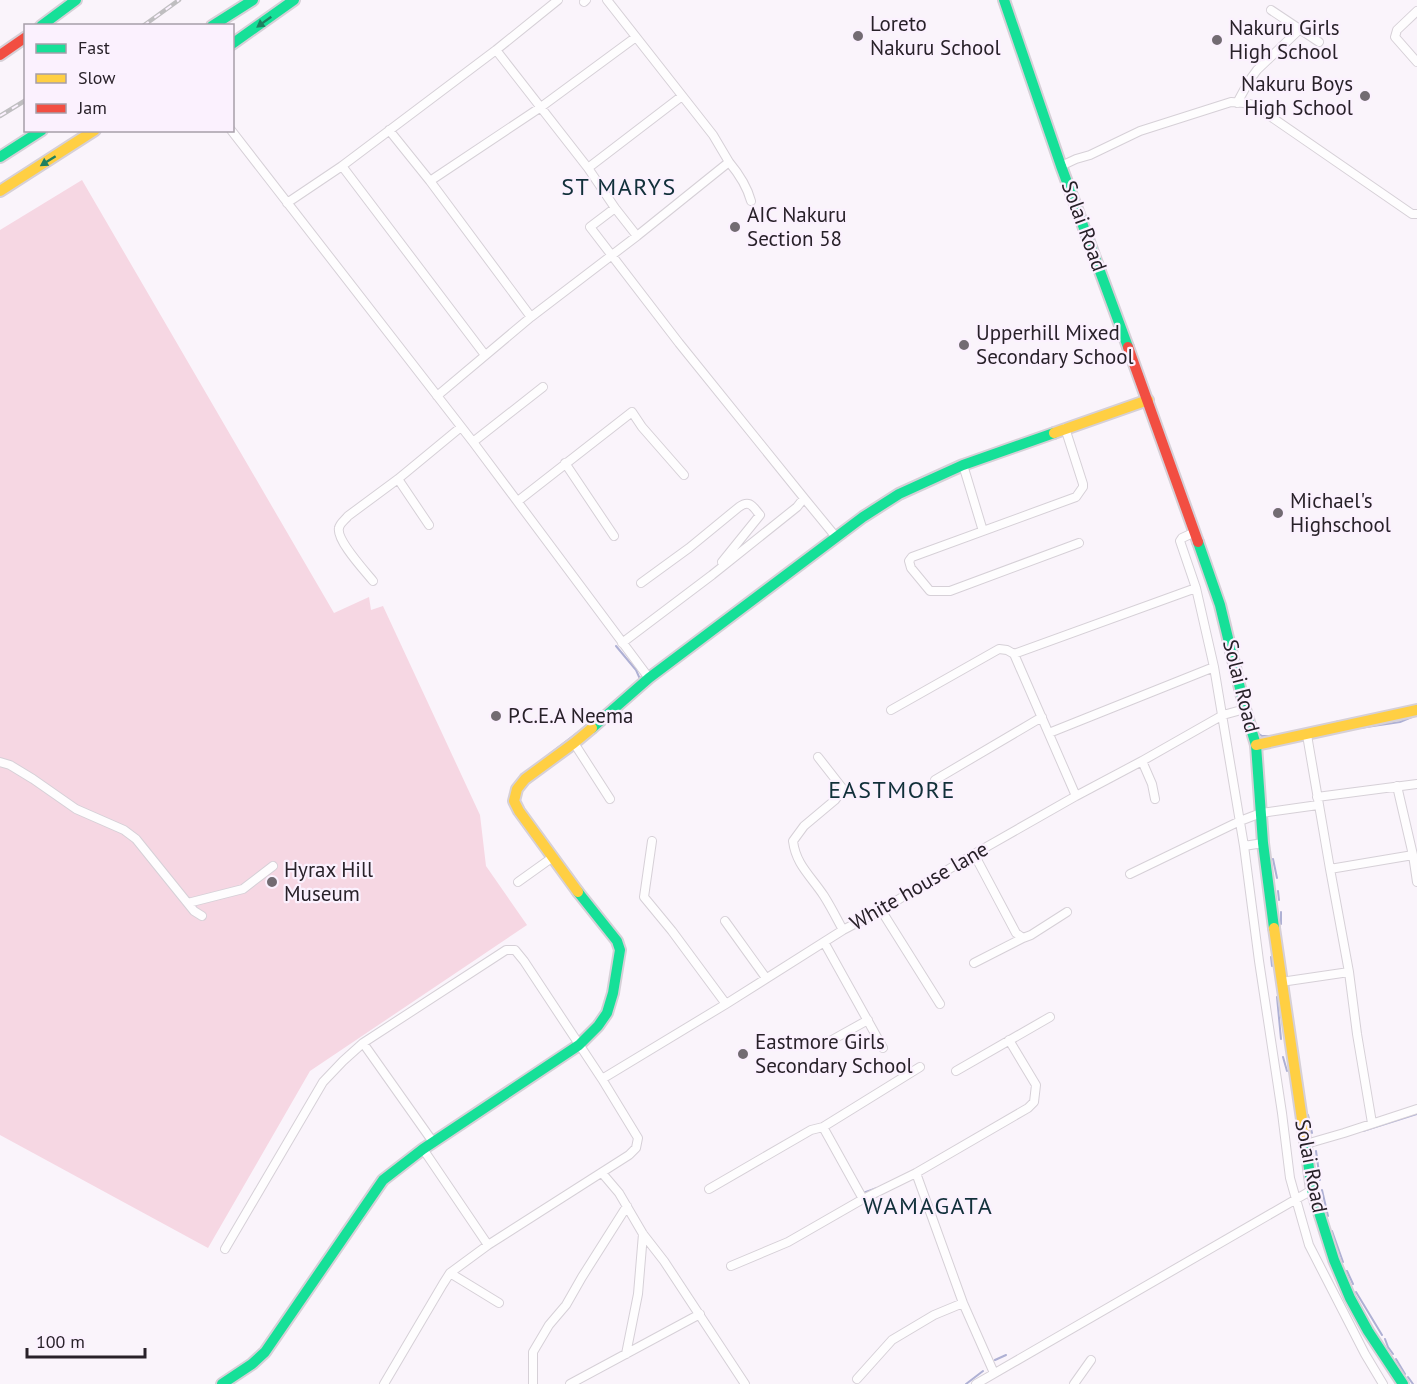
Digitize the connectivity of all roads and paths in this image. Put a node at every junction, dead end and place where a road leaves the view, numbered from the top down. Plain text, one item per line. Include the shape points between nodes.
1 (76, 0) edge
2 (253, 0) edge
3 (294, 0) edge
4 (558, 0) edge
5 (607, 0) edge
6 (1004, 0) edge
7 (1272, 10) dead end
8 (1417, 11) edge
9 (44, 24) edge
10 (215, 24) edge
11 (1300, 29) junction
12 (636, 37) junction
13 (24, 38) edge
14 (1319, 42) dead end
15 (234, 43) edge
16 (496, 50) junction
17 (0, 55) edge
18 (1417, 62) edge
19 (682, 96) junction
20 (1237, 103) junction
21 (541, 107) junction
22 (389, 130) junction
23 (39, 132) edge
24 (92, 132) edge
25 (233, 132) edge
26 (0, 157) edge
27 (729, 162) junction
28 (1061, 165) junction
29 (342, 166) junction
30 (588, 168) junction
31 (430, 181) junction
32 (0, 191) edge
33 (751, 201) dead end
34 (287, 203) junction
35 (615, 208) junction
36 (1417, 214) edge
37 (637, 236) junction
38 (611, 255) junction
39 (531, 317) junction
40 (485, 355) junction
41 (543, 387) dead end
42 (436, 396) junction
43 (1148, 400) junction
44 (461, 427) junction
45 (1065, 428) junction
46 (473, 442) junction
47 (565, 463) junction
48 (963, 465) junction
49 (684, 475) dead end
50 (398, 479) junction
51 (804, 498) junction
52 (518, 501) junction
53 (429, 525) dead end
54 (983, 531) junction
55 (1195, 532) junction
56 (614, 536) dead end
57 (836, 537) junction
58 (1079, 543) dead end
59 (712, 575) junction
60 (373, 581) dead end
61 (640, 583) dead end
62 (1196, 588) junction
63 (622, 643) junction
64 (1014, 654) junction
65 (1214, 667) junction
66 (649, 678) junction
67 (1245, 709) junction
68 (891, 710) dead end
69 (1417, 710) edge
70 (1223, 715) junction
71 (1042, 717) junction
72 (1049, 733) junction
73 (1307, 735) junction
74 (574, 743) junction
75 (1256, 745) junction
76 (818, 757) dead end
77 (1142, 761) junction
78 (0, 762) edge
79 (935, 780) dead end
80 (1417, 783) edge
81 (1397, 786) junction
82 (1076, 796) junction
83 (610, 799) dead end
84 (1155, 799) dead end
85 (1318, 801) junction
86 (1261, 813) junction
87 (1240, 821) junction
88 (652, 841) dead end
89 (1263, 843) junction
90 (1244, 846) junction
91 (974, 854) junction
92 (1413, 855) junction
93 (553, 857) junction
94 (273, 866) dead end
95 (1330, 869) junction
96 (1130, 874) dead end
97 (518, 882) dead end
98 (1417, 882) edge
99 (188, 903) junction
100 (881, 910) junction
101 (1067, 912) dead end
102 (202, 916) dead end
103 (725, 921) dead end
104 (843, 930) junction
105 (1023, 938) junction
106 (824, 942) junction
107 (974, 963) dead end
108 (1349, 972) junction
109 (766, 978) junction
110 (1281, 982) junction
111 (726, 1004) junction
112 (940, 1004) dead end
113 (1050, 1017) dead end
114 (868, 1020) junction
115 (1010, 1040) junction
116 (832, 1041) dead end
117 (363, 1043) junction
118 (579, 1045) junction
119 (883, 1048) dead end
120 (920, 1067) dead end
121 (956, 1071) dead end
122 (602, 1079) junction
123 (1417, 1109) edge
124 (1372, 1123) junction
125 (823, 1127) junction
126 (433, 1142) junction
127 (1306, 1144) junction
128 (423, 1149) junction
129 (602, 1173) junction
130 (916, 1173) junction
131 (709, 1189) dead end
132 (1312, 1190) junction
133 (1297, 1198) junction
134 (863, 1199) junction
135 (627, 1206) junction
136 (643, 1234) junction
137 (488, 1245) junction
138 (225, 1250) dead end
139 (731, 1266) dead end
140 (450, 1273) junction
141 (963, 1303) junction
142 (499, 1304) dead end
143 (700, 1314) junction
144 (626, 1354) junction
145 (1091, 1360) dead end
146 (994, 1373) junction
147 (857, 1378) dead end
148 (223, 1384) edge
149 (384, 1384) edge
150 (533, 1384) edge
151 (570, 1384) edge
152 (745, 1384) edge
153 (976, 1384) edge
154 (1074, 1384) edge
155 (1383, 1384) edge
156 (1403, 1384) edge

1 - 9 main road
2 - 10 main road
3 -> 15 main road
4 - 16 street
5 - 12 street
6 - 28 main road, Solai Road
7 - 11 street
8 - 18 street via 1395,33
11 - 14 street
11 - 20 street via 1257,70
12 - 19 street
12 - 21 street
13 - 17 main road
16 - 21 street
16 - 22 street
19 - 27 street
19 - 30 street
20 - 28 street via 1140,131
20 - 36 street via 1254,105
21 - 30 street
21 - 31 street
22 - 29 street
22 - 31 street
23 - 26 main road
24 -> 32 main road
25 - 34 street
27 - 33 street
27 - 37 street
28 - 43 main road, Solai Road
29 - 34 street
29 - 40 street
30 - 35 street
31 - 39 street
34 - 42 street
35 - 37 street
35 - 38 street via 590,227
37 - 38 street
38 - 39 street
38 - 51 street
39 - 40 street
40 - 42 street
41 - 46 street
42 - 44 street
43 - 45 main road
43 - 55 main road, Solai Road
44 - 46 street
44 - 50 street
45 - 48 main road
45 - 54 street via 1083,484 1080,492
46 - 52 street
47 - 49 street via 632,412
47 - 52 street
47 - 56 street
48 - 54 street
48 - 57 main road via 899,494
50 - 53 street
50 - 60 street via 348,516 339,528 343,542
51 - 57 street
51 - 59 street
52 - 63 street
54 - 58 street via 912,557 911,568 930,591 950,591
55 - 62 street via 1180,541
55 - 67 main road, Solai Road via 1220,604
57 - 66 main road
59 - 61 street via 760,515 748,503
59 - 63 street
62 - 64 street
62 - 65 street
63 - 66 street
64 - 68 street via 999,649
64 - 71 street
65 - 70 street
65 - 72 street
66 - 74 main road
67 - 70 street, White house lane
67 - 75 main road, Solai Road
69 - 73 main road
70 - 77 street, White house lane
70 - 87 street
71 - 72 street
71 - 79 street
72 - 82 street
73 - 75 main road
73 - 85 street
74 - 83 street
74 - 93 main road via 525,779 514,801
75 - 86 main road, Solai Road
76 - 104 street via 843,789 793,841 798,861
77 - 82 street, White house lane
77 - 84 street
78 - 99 street via 26,774 76,809 124,830 136,839
80 - 81 street
81 - 85 street
81 - 92 street
82 - 91 street, White house lane
85 - 86 street
85 - 95 street
86 - 87 street
86 - 89 main road, Solai Road
87 - 90 street
87 - 96 street
88 - 111 street via 644,897
89 - 90 street
89 - 110 main road, Solai Road
90 - 133 street via 1288,1168
91 - 100 street, White house lane
91 - 105 street
92 - 95 street
92 - 98 street
93 - 97 street
93 - 118 main road via 618,941 620,950 606,1015
94 - 99 street via 243,890
95 - 108 street
99 - 102 street
100 - 104 street, White house lane
100 - 112 street
101 - 105 street
103 - 109 street
104 - 106 street, White house lane
105 - 107 street
106 - 109 street, White house lane
106 - 114 street
108 - 110 street
108 - 124 street
109 - 111 street, White house lane
110 - 127 main road, Solai Road
111 - 122 street, White house lane
113 - 115 street
114 - 116 street
114 - 119 street
115 - 121 street
115 - 130 street via 1036,1085 1034,1102
117 - 118 street via 506,950 515,950
117 - 126 street
117 - 138 street via 322,1082
118 - 122 street
118 - 126 main road
120 - 125 street
122 - 129 street via 638,1138 629,1155
123 - 124 street
124 - 127 street
125 - 131 street via 811,1130
125 - 134 street
126 - 128 main road
127 - 132 main road, Solai Road
128 - 137 street
128 - 148 main road via 383,1180 265,1352
129 - 135 street
129 - 137 street
130 - 134 street
130 - 141 street
132 - 133 street
132 - 156 main road, Solai Road via 1350,1298
133 - 146 street
133 - 155 street via 1309,1245
134 - 139 street via 788,1242
135 - 136 street
135 - 150 street via 533,1352
136 - 143 street
136 - 144 street via 638,1294
137 - 140 street
140 - 142 street
140 - 149 street
141 - 146 street
141 - 147 street via 892,1340
143 - 144 street
143 - 152 street
144 - 151 street
145 - 154 street
146 - 153 street

